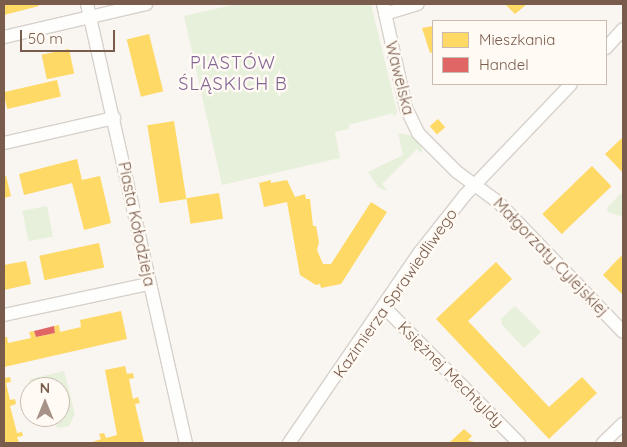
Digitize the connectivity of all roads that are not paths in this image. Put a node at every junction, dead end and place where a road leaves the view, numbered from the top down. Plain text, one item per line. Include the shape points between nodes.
1 (87, 4) edge
2 (146, 4) edge
3 (418, 4) edge
4 (384, 9) edge
5 (90, 17) junction
6 (623, 29) edge
7 (4, 37) edge
8 (607, 47) edge
9 (570, 85) edge
10 (114, 118) junction
11 (4, 143) edge
12 (477, 183) junction
13 (150, 284) junction
14 (383, 306) junction
15 (4, 315) edge
16 (623, 332) edge
17 (623, 424) edge
18 (186, 443) edge
19 (289, 443) edge
20 (519, 443) edge
21 (603, 443) edge

1 - 5 street, Piasta Kołodzieja
2 - 5 street
3 - 4 street
4 - 12 street, Wawelska via 410,121 449,165
5 - 7 street
5 - 10 street, Piasta Kołodzieja
6 - 8 street
9 - 12 street, Kazimierza Sprawiedliwego
10 - 11 street
10 - 13 street, Piasta Kołodzieja
12 - 14 street, Kazimierza Sprawiedliwego via 420,252
12 - 16 street, Małgorzaty Cylejskiej
13 - 15 street
13 - 18 street, Piasta Kołodzieja
14 - 19 street, Kazimierza Sprawiedliwego
14 - 20 street, Księżnej Mechtyldy
17 - 21 street

